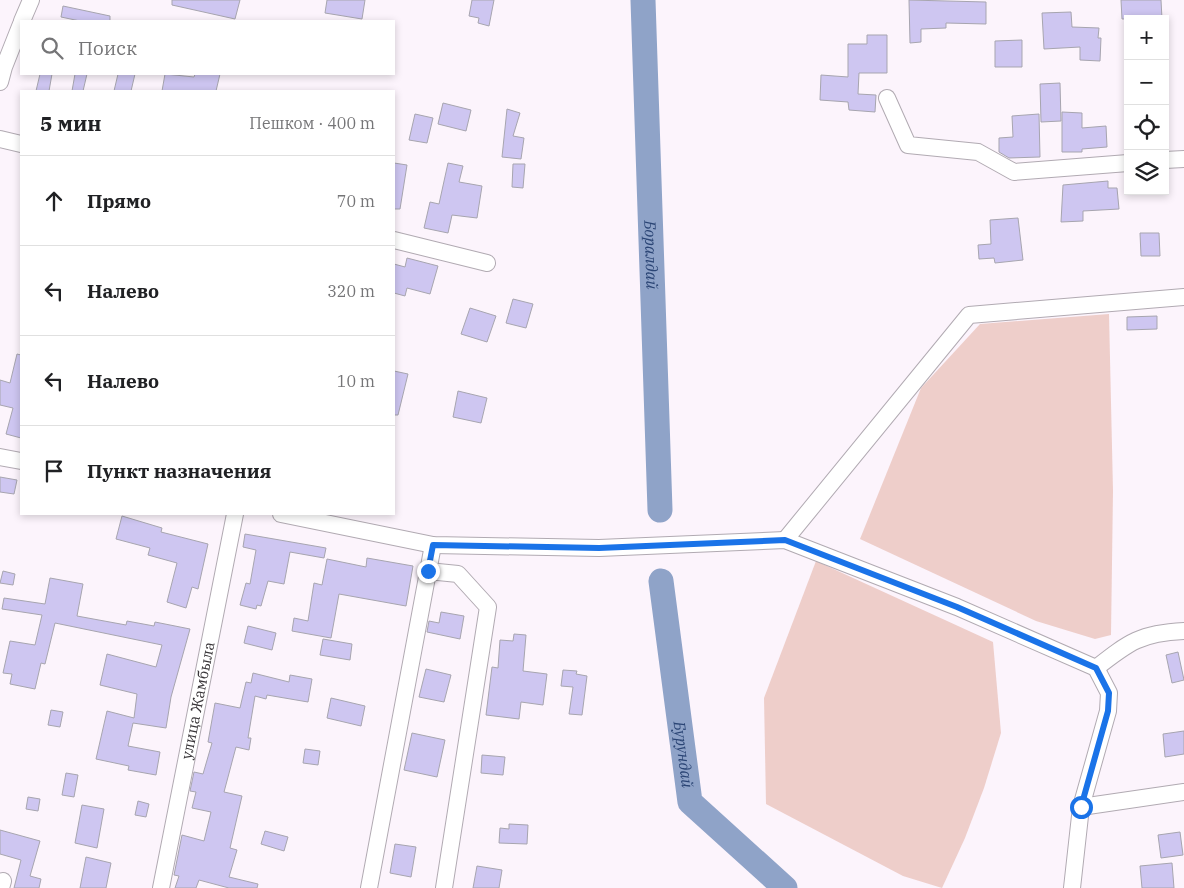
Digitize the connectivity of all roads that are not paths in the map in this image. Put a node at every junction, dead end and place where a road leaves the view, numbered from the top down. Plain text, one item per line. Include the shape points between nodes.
1 (31, 0) edge
2 (23, 20) edge
3 (20, 28) edge
4 (0, 82) edge
5 (887, 98) dead end
6 (0, 139) edge
7 (20, 144) edge
8 (1184, 158) edge
9 (1169, 160) edge
10 (1124, 163) edge
11 (395, 240) edge
12 (487, 263) dead end
13 (1184, 297) edge
14 (0, 457) edge
15 (20, 461) edge
16 (235, 515) edge
17 (286, 515) edge
18 (785, 540) junction
19 (433, 545) junction
20 (428, 571) junction
21 (1184, 631) edge
22 (1096, 668) junction
23 (1184, 792) edge
24 (1081, 807) junction
25 (161, 888) edge
26 (369, 888) edge
27 (444, 888) edge
28 (1072, 888) edge

1 - 2 street
3 - 4 street
5 - 10 street via 908,145 978,152 1014,172
6 - 7 street
8 - 9 street
11 - 12 street
13 - 18 street via 969,315
14 - 15 street
16 - 25 street, улица Жамбыла
17 - 19 street
18 - 19 street via 599,548
18 - 22 street via 957,607
19 - 20 street
20 - 26 street
20 - 27 street via 458,574 488,607
21 - 22 street via 1143,636
22 - 24 street via 1109,693 1108,711
23 - 24 street
24 - 28 street

